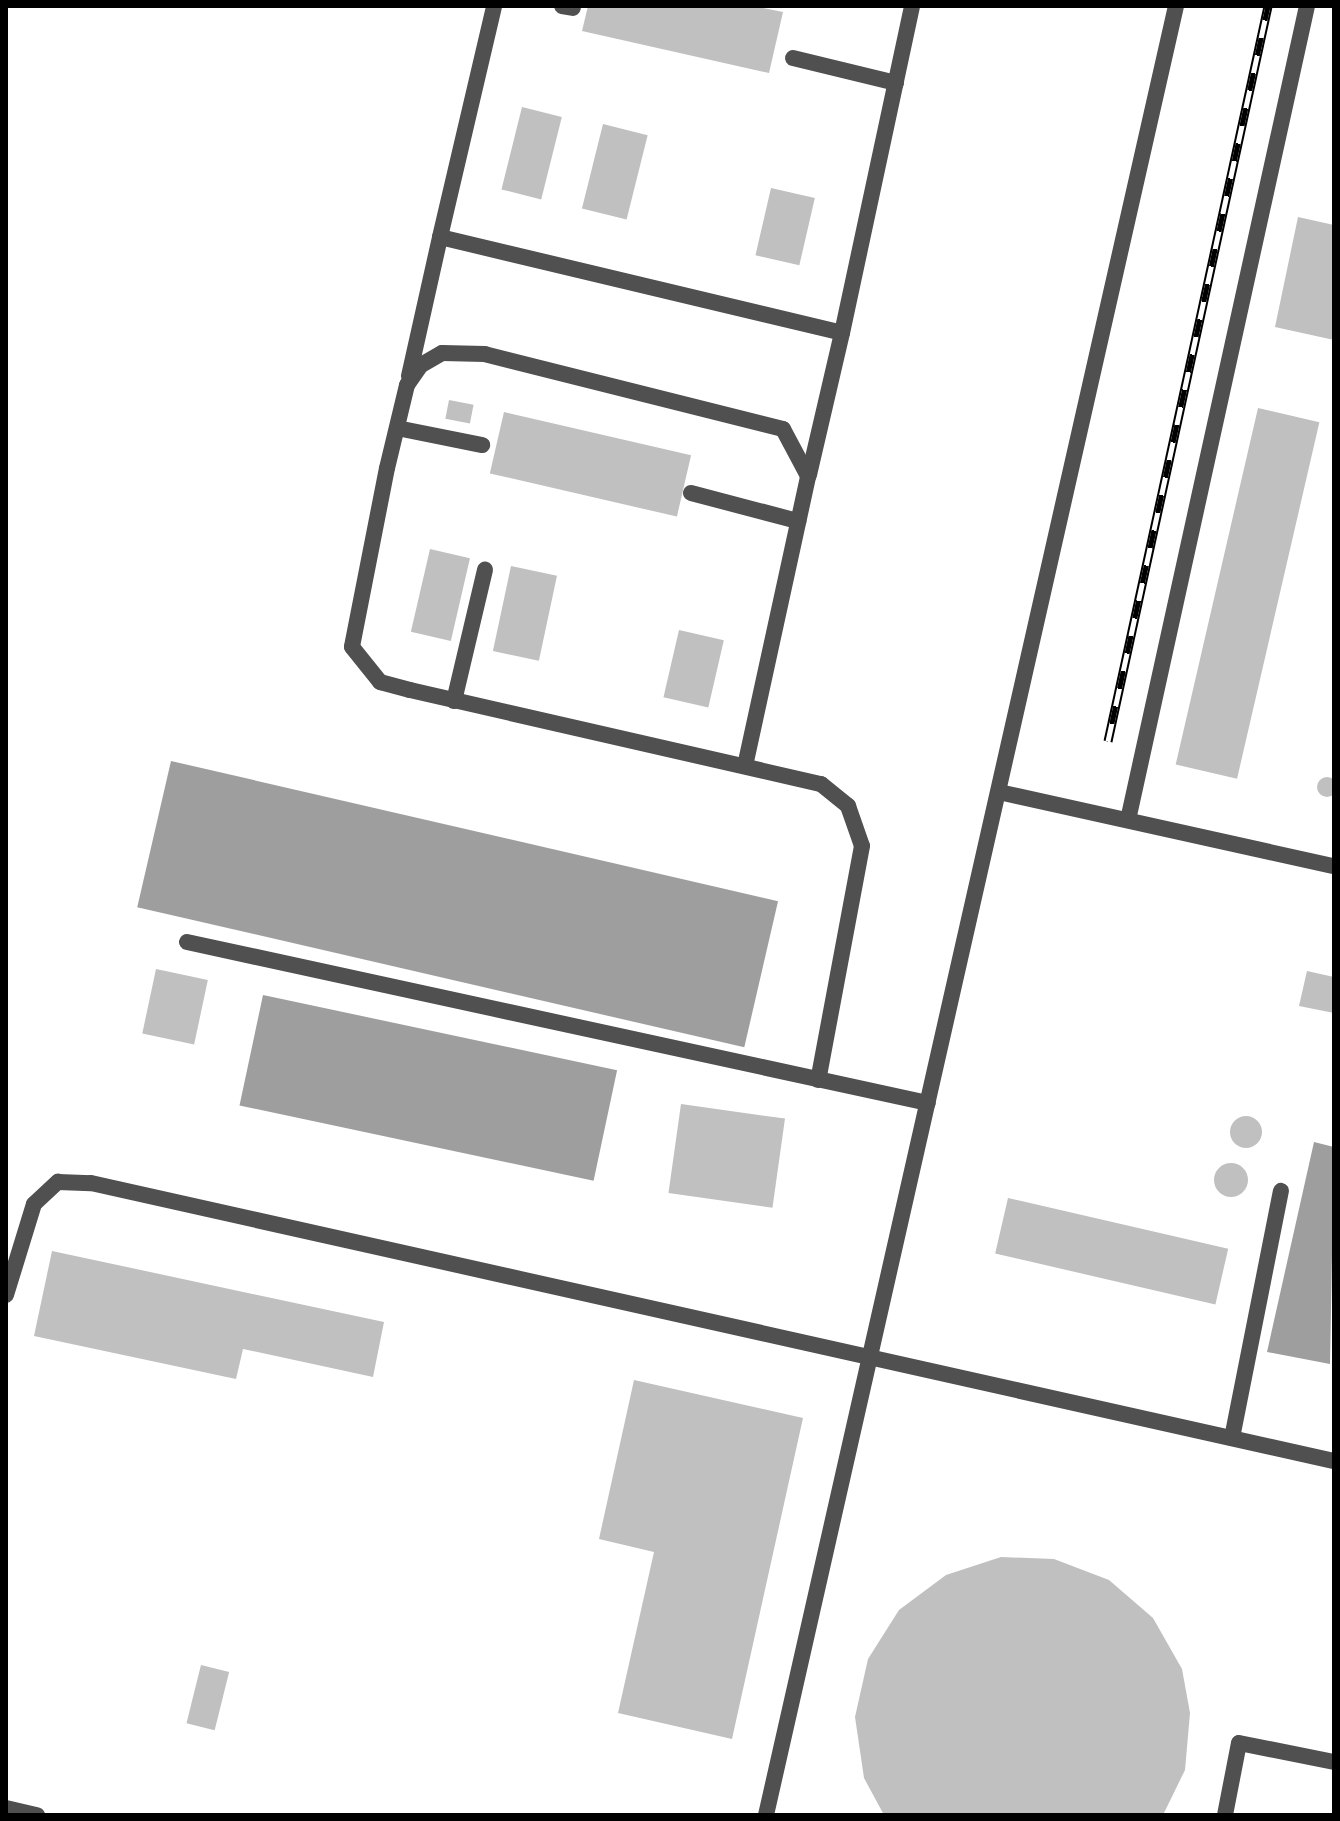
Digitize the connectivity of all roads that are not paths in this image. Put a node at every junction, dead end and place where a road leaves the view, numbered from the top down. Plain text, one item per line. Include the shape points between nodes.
1 (494, 6) edge
2 (912, 6) edge
3 (1176, 6) edge
4 (1307, 6) edge
5 (793, 58) dead end
6 (896, 83) junction
7 (440, 237) junction
8 (842, 333) junction
9 (407, 385) junction
10 (397, 428) junction
11 (482, 445) dead end
12 (808, 476) junction
13 (691, 493) dead end
14 (798, 521) junction
15 (485, 570) dead end
16 (454, 701) junction
17 (745, 766) junction
18 (999, 792) junction
19 (1128, 820) junction
20 (1334, 866) edge
21 (187, 942) dead end
22 (818, 1080) junction
23 (928, 1103) junction
24 (1281, 1191) dead end
25 (6, 1295) edge
26 (872, 1358) junction
27 (1232, 1438) junction
28 (1334, 1461) edge
29 (1334, 1762) edge
30 (6, 1808) edge
31 (37, 1815) edge
32 (766, 1815) edge
33 (1225, 1815) edge

1 - 7 lane
2 - 6 lane
3 - 18 lane
4 - 19 lane
5 - 6 lane
6 - 8 lane
7 - 8 lane
7 - 9 lane
8 - 12 lane
9 - 10 lane
9 - 12 lane via 442,353 485,354 783,429
10 - 11 lane
10 - 16 lane via 352,647 380,682
12 - 14 lane
13 - 14 lane
14 - 17 lane
15 - 16 lane
16 - 17 lane
17 - 22 lane via 821,784 848,806 862,846
18 - 19 lane
18 - 23 lane
19 - 20 lane
21 - 22 lane
22 - 23 lane
23 - 26 lane
24 - 27 lane
25 - 26 lane via 34,1204 58,1182 91,1183
26 - 27 lane
26 - 32 lane
27 - 28 lane
29 - 33 lane via 1239,1743
30 - 31 lane

